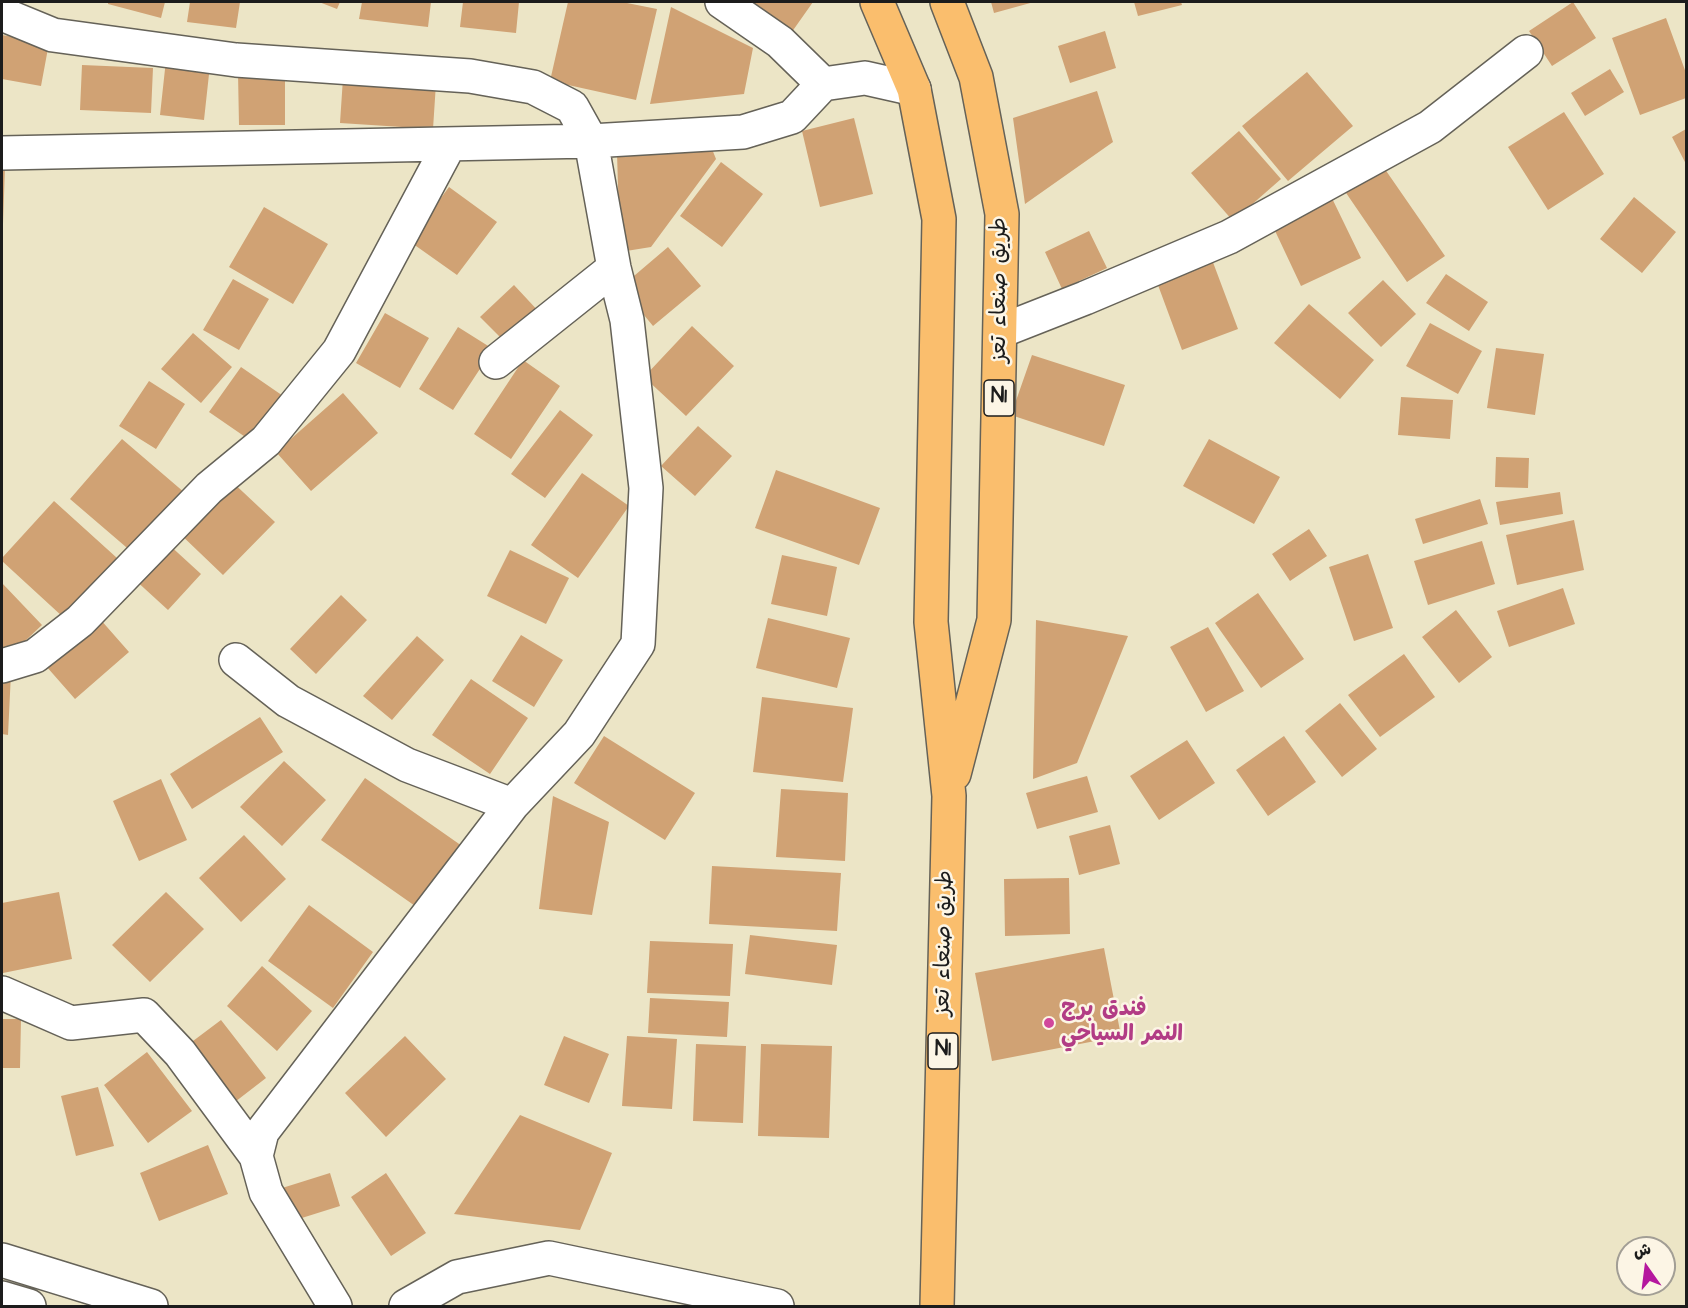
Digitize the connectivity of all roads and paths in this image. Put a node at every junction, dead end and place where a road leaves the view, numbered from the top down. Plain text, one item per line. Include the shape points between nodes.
1 (722, 2) edge
2 (877, 2) edge
3 (946, 2) edge
4 (2, 14) edge
5 (1526, 52) dead end
6 (823, 84) junction
7 (914, 89) junction
8 (591, 141) junction
9 (449, 145) junction
10 (2, 153) edge
11 (614, 268) junction
12 (1000, 331) junction
13 (496, 362) dead end
14 (236, 660) dead end
15 (2, 666) edge
16 (949, 796) junction
17 (512, 805) junction
18 (2, 993) edge
19 (256, 1156) junction
20 (2, 1260) edge
21 (2, 1298) edge
22 (29, 1306) edge
23 (151, 1306) edge
24 (335, 1306) edge
25 (406, 1306) edge
26 (777, 1306) edge
27 (936, 1306) edge

1 - 6 street via 780,42
2 - 7 highway, طريق صنعاء تعز / N1
3 - 12 highway, طريق صنعاء تعز / N1 via 976,77 1002,213
4 - 8 street via 64,37 236,60 470,76 533,87 573,107
5 - 12 street via 1430,127 1229,237
6 - 7 street via 865,78
6 - 8 street via 792,117 743,132
7 - 16 highway, طريق صنعاء تعز / N1 via 939,219 931,622
8 - 9 street
8 - 11 street
9 - 10 street
9 - 15 street via 339,351 266,441 209,488 80,621 35,656
11 - 13 street
11 - 17 street via 627,320 646,488 639,644 579,734
12 - 16 highway, طريق صنعاء تعز / N1 via 994,620
14 - 17 street via 288,701 407,765
16 - 27 highway, طريق صنعاء تعز / N1
17 - 19 street via 262,1132
18 - 19 street via 71,1023 144,1016 180,1053
19 - 24 street via 266,1192
20 - 23 street
21 - 22 street
25 - 26 street via 457,1277 549,1258

